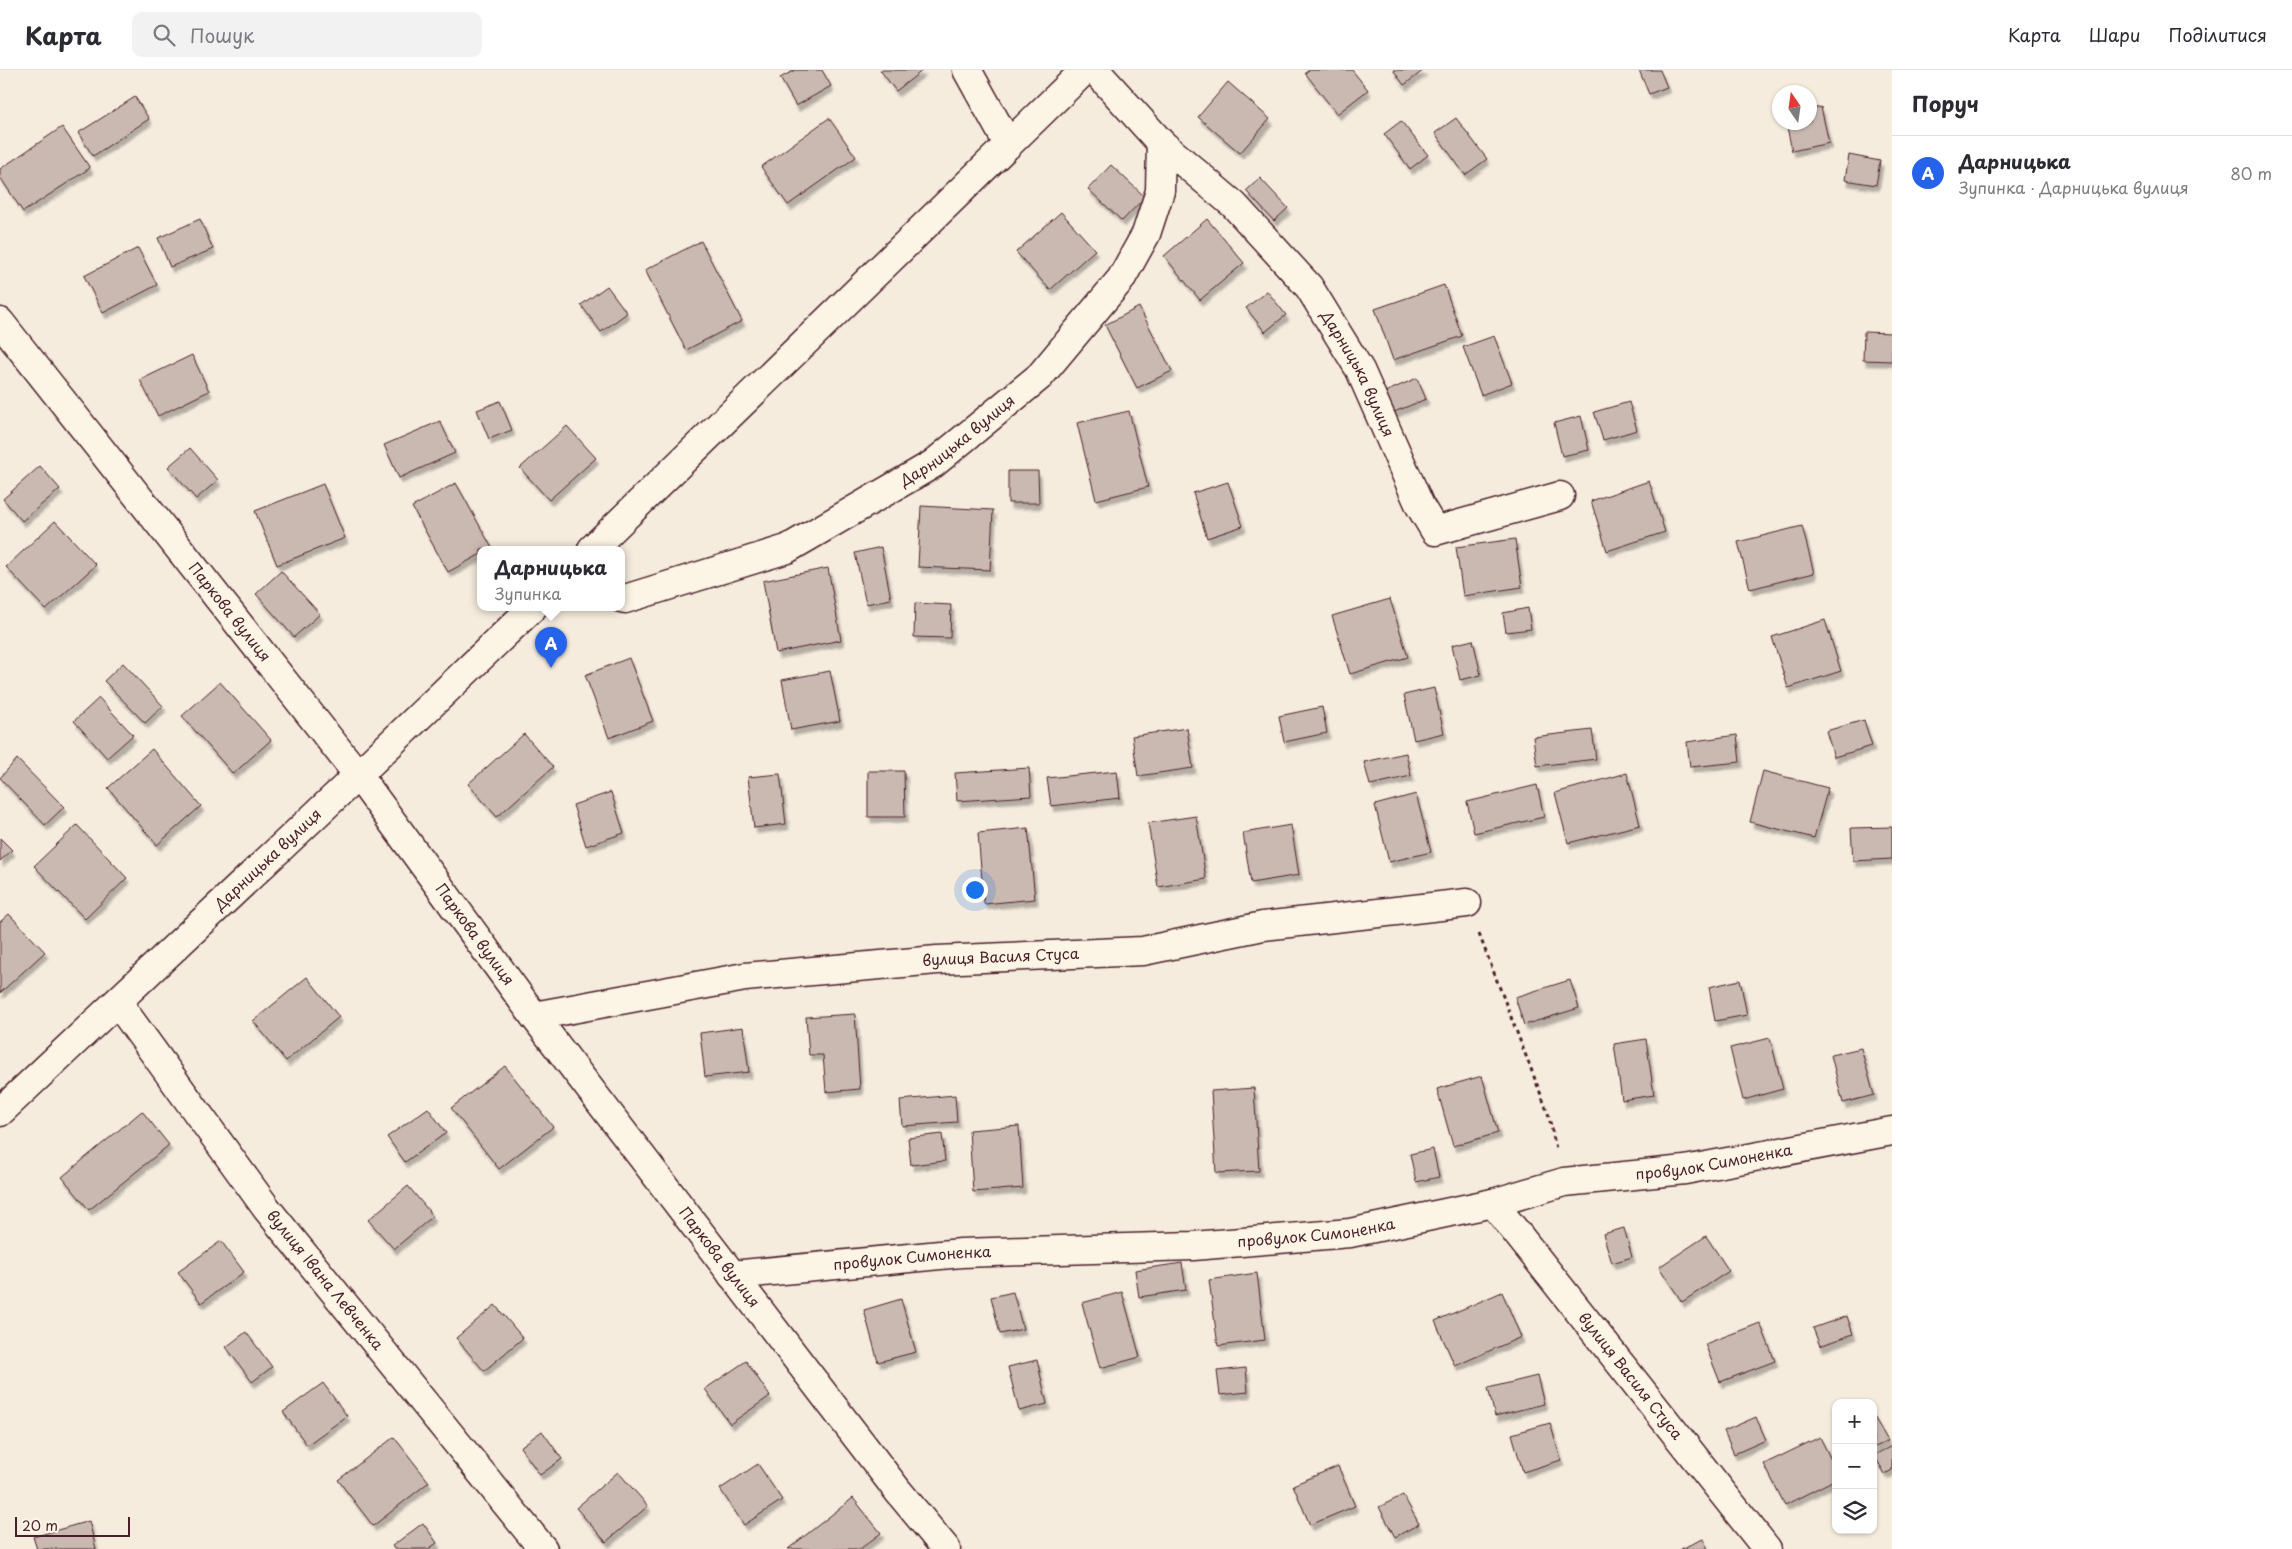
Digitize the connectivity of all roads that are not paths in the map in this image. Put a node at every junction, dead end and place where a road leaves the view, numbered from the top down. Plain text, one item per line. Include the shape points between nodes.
1 (967, 70) edge
2 (1085, 70) edge
3 (1095, 70) edge
4 (1161, 143) junction
5 (1008, 144) junction
6 (0, 322) edge
7 (1560, 496) dead end
8 (595, 546) edge
9 (625, 599) edge
10 (529, 611) edge
11 (358, 775) junction
12 (1467, 903) road end
13 (118, 1003) junction
14 (534, 1016) junction
15 (0, 1112) edge
16 (1892, 1131) edge
17 (1493, 1204) junction
18 (732, 1275) junction
19 (543, 1549) edge
20 (946, 1549) edge
21 (1767, 1549) edge

1 - 5 street
2 - 5 street
3 - 4 street, Дарницька вулиця
4 - 7 street, Дарницька вулиця via 1234,205 1310,287 1360,370 1420,506 1435,531
4 - 9 street, Дарницька вулиця via 1160,191 1146,234 1121,279 1040,376 933,464 787,549
5 - 8 street
6 - 11 street, Паркова вулиця
10 - 11 street, Дарницька вулиця
11 - 13 street, Дарницька вулиця
11 - 14 street, Паркова вулиця
12 - 14 street, вулиця Василя Стуса via 1263,926 1144,950 937,960 744,977
13 - 15 street, Дарницька вулиця
13 - 19 street, вулиця Івана Левченка via 267,1209
14 - 18 street, Паркова вулиця
16 - 17 street, провулок Симоненка via 1685,1170 1564,1182
17 - 18 street, провулок Симоненка via 1350,1233 1193,1246 961,1253
17 - 21 street, вулиця Василя Стуса
18 - 20 street, Паркова вулиця

